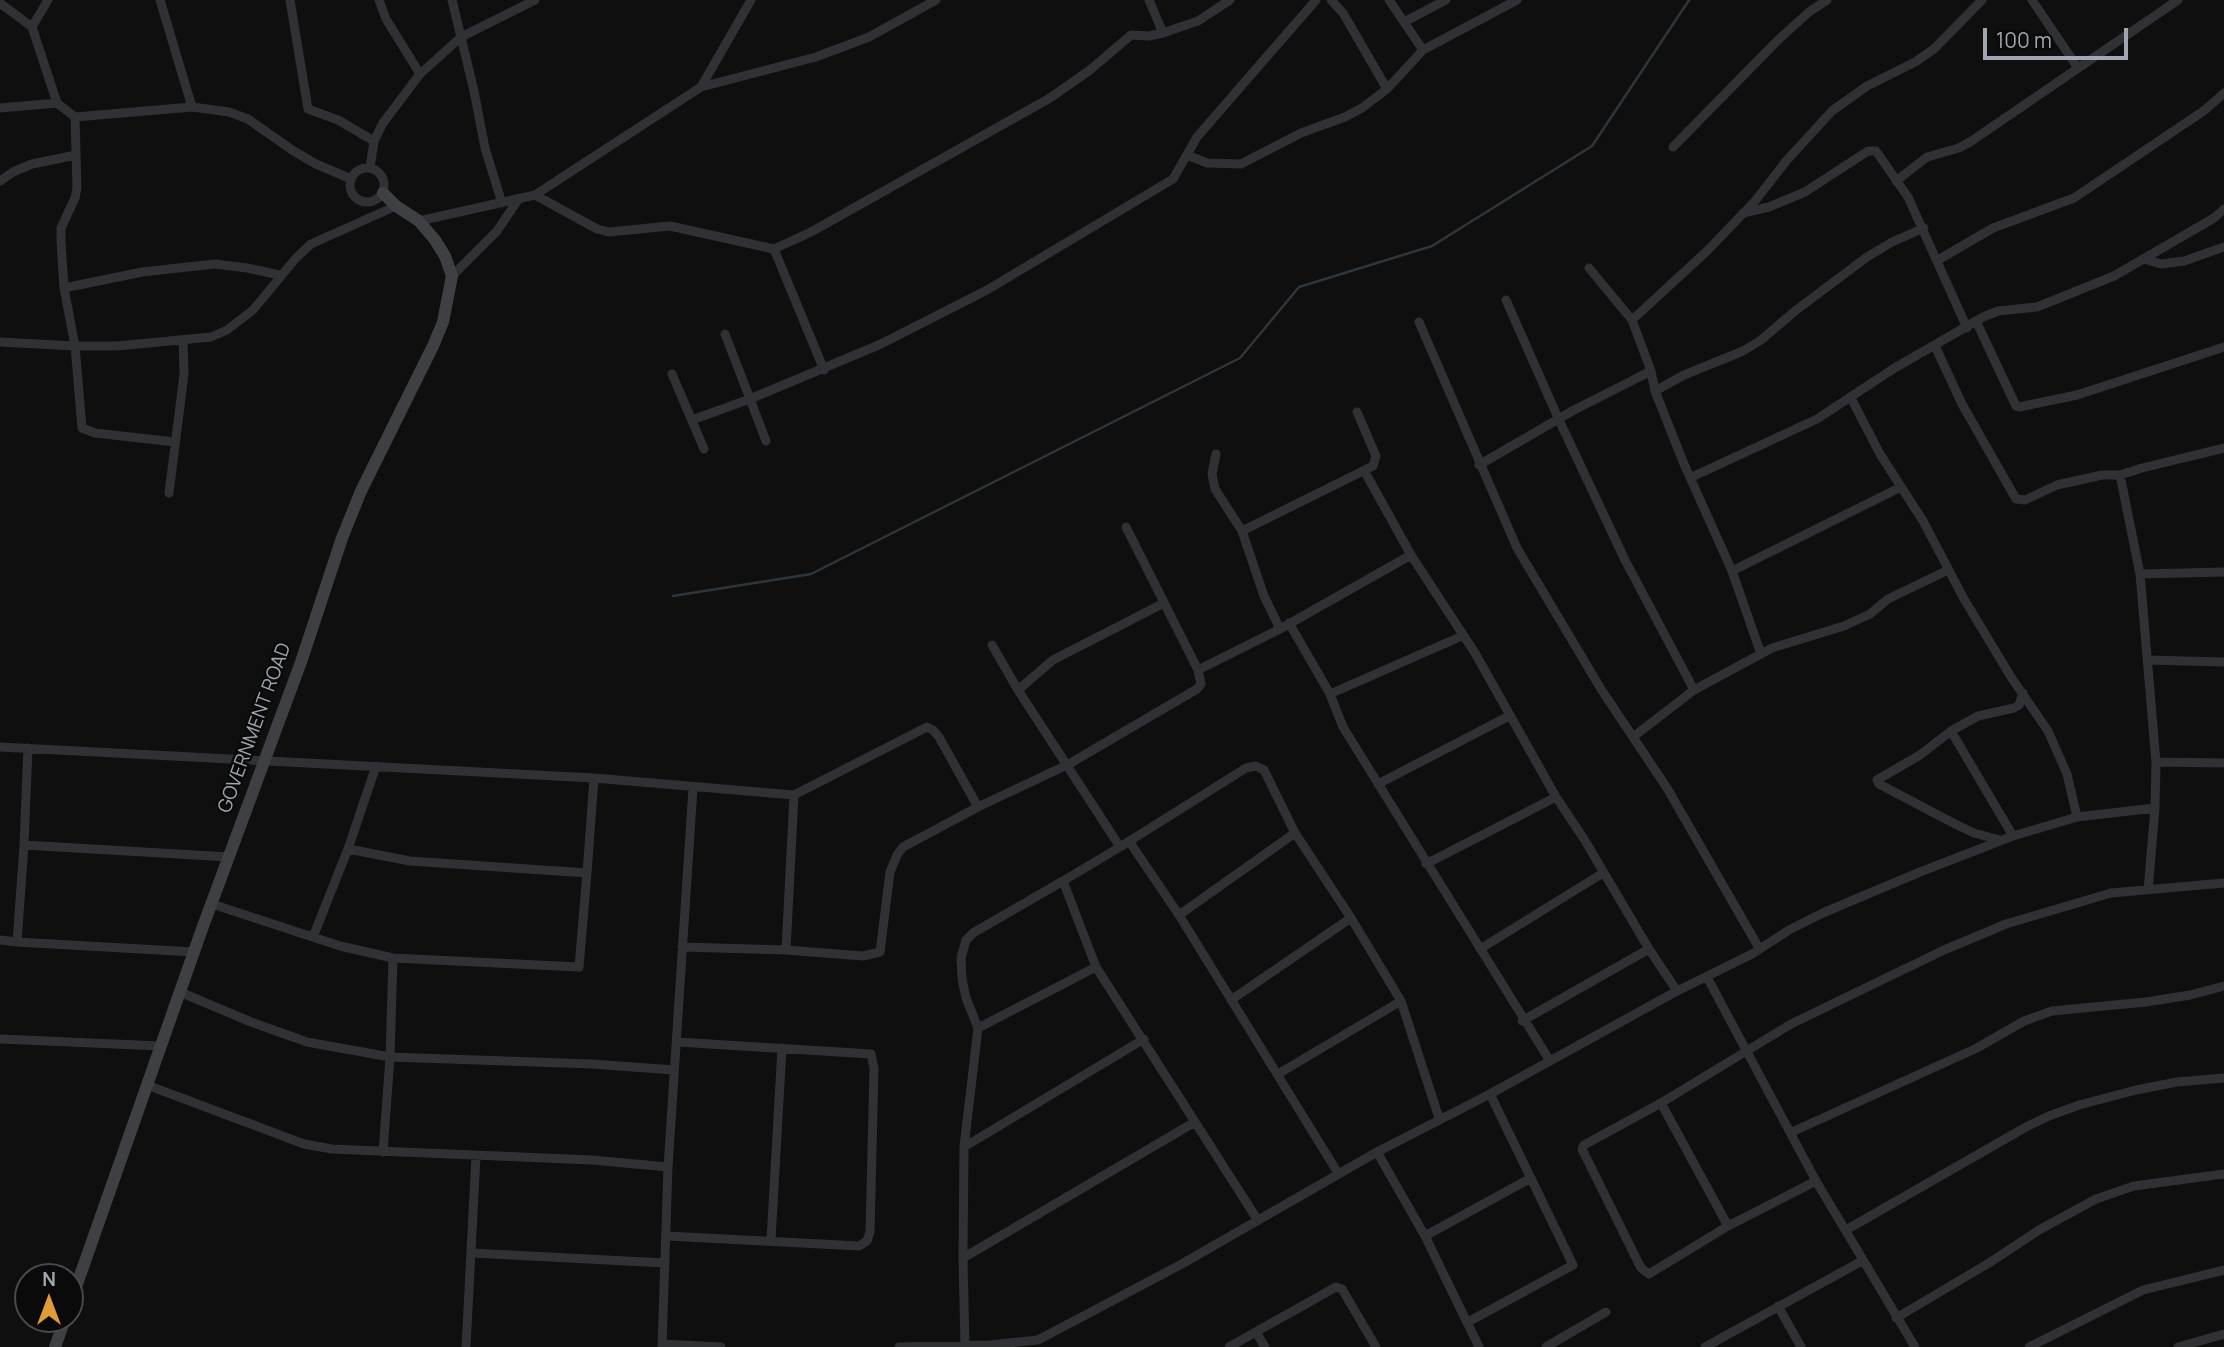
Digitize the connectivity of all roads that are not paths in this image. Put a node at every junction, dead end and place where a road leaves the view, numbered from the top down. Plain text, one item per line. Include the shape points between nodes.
1 (48, 0) edge
2 (160, 0) edge
3 (290, 0) edge
4 (379, 0) edge
5 (452, 0) edge
6 (535, 0) edge
7 (751, 0) edge
8 (936, 0) edge
9 (1149, 0) edge
10 (1230, 0) edge
11 (1316, 0) edge
12 (1331, 0) edge
13 (1389, 0) edge
14 (1446, 0) edge
15 (1517, 0) edge
16 (1828, 0) edge
17 (1982, 0) edge
18 (2032, 0) edge
19 (2178, 0) edge
20 (0, 3) edge
21 (1404, 22) junction
22 (32, 27) junction
23 (1163, 33) junction
24 (461, 37) junction
25 (1423, 50) junction
26 (2077, 68) junction
27 (420, 74) junction
28 (701, 87) junction
29 (1387, 89) junction
30 (2224, 93) edge
31 (57, 103) junction
32 (192, 107) junction
33 (0, 108) edge
34 (75, 117) junction
35 (374, 141) junction
36 (1673, 147) dead end
37 (76, 155) junction
38 (1187, 155) junction
39 (370, 168) junction
40 (351, 179) junction
41 (0, 181) edge
42 (1896, 181) junction
43 (383, 193) junction
44 (535, 195) junction
45 (518, 200) junction
46 (502, 203) junction
47 (396, 206) junction
48 (2224, 209) edge
49 (1743, 213) junction
50 (419, 221) junction
51 (1924, 228) junction
52 (2224, 247) edge
53 (774, 249) junction
54 (2144, 259) junction
55 (1938, 260) junction
56 (1589, 268) dead end
57 (280, 275) junction
58 (452, 276) junction
59 (64, 288) junction
60 (1506, 300) dead end
61 (1632, 320) junction
62 (1976, 321) junction
63 (1419, 322) dead end
64 (1966, 328) junction
65 (725, 334) dead end
66 (183, 341) junction
67 (0, 342) edge
68 (75, 346) junction
69 (1935, 346) junction
70 (2224, 347) edge
71 (824, 370) junction
72 (1651, 372) junction
73 (672, 374) dead end
74 (1655, 391) junction
75 (1852, 398) junction
76 (750, 399) junction
77 (1357, 412) dead end
78 (692, 420) junction
79 (1559, 420) junction
80 (766, 441) dead end
81 (175, 442) junction
82 (2224, 448) edge
83 (704, 449) dead end
84 (1216, 454) dead end
85 (1479, 465) junction
86 (1365, 472) junction
87 (2120, 475) junction
88 (1692, 477) junction
89 (1901, 487) junction
90 (169, 493) dead end
91 (1126, 527) dead end
92 (1241, 531) junction
93 (1411, 555) junction
94 (1948, 570) junction
95 (1732, 571) junction
96 (2224, 572) edge
97 (2140, 573) junction
98 (1164, 603) junction
99 (1289, 623) junction
100 (1280, 629) junction
101 (1462, 636) junction
102 (992, 645) dead end
103 (1761, 654) junction
104 (2148, 660) junction
105 (2224, 663) edge
106 (1198, 670) junction
107 (1018, 690) junction
108 (1694, 690) junction
109 (2023, 693) junction
110 (1331, 694) junction
111 (1509, 716) junction
112 (1951, 732) junction
113 (1633, 737) junction
114 (0, 747) edge
115 (28, 748) junction
116 (264, 760) junction
117 (2156, 762) junction
118 (2224, 763) edge
119 (1069, 764) junction
120 (376, 766) junction
121 (594, 778) junction
122 (1378, 784) junction
123 (692, 788) junction
124 (794, 795) junction
125 (1556, 797) junction
126 (978, 807) junction
127 (2155, 808) junction
128 (2077, 817) junction
129 (1295, 833) junction
130 (2013, 836) junction
131 (2000, 840) junction
132 (1129, 841) junction
133 (24, 845) junction
134 (1120, 847) junction
135 (348, 849) junction
136 (229, 857) junction
137 (1426, 864) junction
138 (587, 873) junction
139 (1603, 873) junction
140 (1063, 881) junction
141 (2224, 883) edge
142 (2148, 890) junction
143 (212, 904) junction
144 (1179, 915) junction
145 (1351, 918) junction
146 (313, 937) junction
147 (0, 940) edge
148 (17, 942) junction
149 (682, 947) junction
150 (1649, 948) junction
151 (1759, 948) junction
152 (1480, 949) junction
153 (786, 950) junction
154 (194, 952) junction
155 (393, 958) junction
156 (1096, 967) junction
157 (1707, 977) junction
158 (2224, 986) edge
159 (1677, 991) junction
160 (180, 992) junction
161 (1231, 1000) junction
162 (1401, 1001) junction
163 (1522, 1021) junction
164 (978, 1028) junction
165 (0, 1039) edge
166 (1144, 1039) junction
167 (677, 1042) junction
168 (160, 1046) junction
169 (782, 1048) junction
170 (1748, 1051) junction
171 (390, 1057) junction
172 (1550, 1061) junction
173 (674, 1070) junction
174 (1278, 1074) junction
175 (2224, 1078) edge
176 (146, 1085) junction
177 (1490, 1094) junction
178 (1661, 1103) junction
179 (1439, 1118) junction
180 (1195, 1122) junction
181 (1791, 1132) junction
182 (964, 1147) junction
183 (383, 1152) junction
184 (1377, 1152) junction
185 (476, 1156) junction
186 (668, 1167) junction
187 (1338, 1173) junction
188 (2224, 1174) edge
189 (1531, 1178) junction
190 (1816, 1181) junction
191 (1257, 1219) junction
192 (1728, 1226) junction
193 (1846, 1230) junction
194 (667, 1236) junction
195 (1425, 1236) junction
196 (771, 1240) junction
197 (471, 1253) junction
198 (963, 1258) junction
199 (1862, 1261) junction
200 (665, 1263) junction
201 (84, 1264) edge
202 (2224, 1270) edge
203 (1778, 1306) junction
204 (1606, 1312) dead end
205 (1896, 1318) junction
206 (1468, 1322) junction
207 (1256, 1332) junction
208 (2224, 1334) edge
209 (1040, 1343) edge
210 (662, 1346) edge
211 (965, 1346) edge
212 (2034, 1346) edge
213 (466, 1347) edge
214 (721, 1347) edge
215 (899, 1347) edge
216 (926, 1347) edge
217 (1229, 1347) edge
218 (1265, 1347) edge
219 (1376, 1347) edge
220 (1479, 1347) edge
221 (1546, 1347) edge
222 (1704, 1347) edge
223 (1801, 1347) edge
224 (1915, 1347) edge
225 (2178, 1347) edge

1 - 22 street
2 - 32 street
3 - 35 street via 308,109
4 - 27 street
5 - 24 street
6 - 24 street
7 - 28 street
8 - 28 street via 869,37 816,57
9 - 23 street
10 - 23 street via 1198,21
11 - 38 street
12 - 29 street
13 - 21 street
14 - 21 street
15 - 25 street
16 - 36 street via 1778,40
17 - 49 street via 1934,49 1832,111
18 - 26 street
19 - 26 street
20 - 22 street
21 - 25 street
22 - 31 street
23 - 53 street via 1131,35 1040,104
24 - 27 street
24 - 46 street
25 - 29 street
26 - 42 street via 1970,142 1927,157
27 - 35 street via 395,104
28 - 44 street
29 - 38 street via 1345,117 1301,133 1241,164 1206,163
30 - 55 street via 2074,198 1993,228
31 - 33 street
31 - 34 street
32 - 34 street
32 - 40 street via 248,119 300,155
34 - 37 street
35 - 39 street
37 - 41 street via 32,164
37 - 59 street via 75,198 61,228
38 - 71 street via 1165,185 987,290
39 - 40 street via 358,170
39 - 43 street via 383,177
40 - 43 street via 352,192 360,201 373,201
42 - 49 street via 1871,150 1805,192
42 - 51 street
43 - 47 street
44 - 45 street
44 - 53 street via 609,232 670,226
45 - 46 street
45 - 58 street via 497,232
46 - 50 street
47 - 50 street
47 - 57 street via 311,244
48 - 54 street
49 - 61 street
50 - 58 street via 435,240
51 - 55 street
51 - 74 street via 1867,257 1761,341
52 - 54 street via 2184,261 2161,264
53 - 71 street
54 - 62 street via 2048,303 1998,311
55 - 64 street
56 - 61 street
57 - 59 street via 215,264 142,272
57 - 66 street via 253,310 227,330
58 - 116 street, GOVERNMENT ROAD via 443,322 360,491
59 - 68 street
60 - 79 street
61 - 72 street
62 - 64 street
62 - 70 street via 2019,407 2077,395
63 - 85 street
64 - 69 street
65 - 76 street
66 - 68 street
66 - 81 street via 184,374
67 - 68 street
68 - 81 street via 82,428
69 - 75 street
69 - 87 street via 1962,404 2017,499 2025,500 2057,485
71 - 76 street
72 - 74 street
72 - 79 street
73 - 78 street
74 - 88 street
75 - 88 street via 1796,430
75 - 89 street
76 - 78 street
76 - 80 street
77 - 86 street via 1376,459
78 - 83 street
79 - 85 street
79 - 108 street via 1625,560
81 - 90 street
82 - 87 street
84 - 92 street via 1215,489
85 - 113 street via 1517,548
86 - 92 street
86 - 93 street
87 - 97 street
88 - 95 street
89 - 94 street
89 - 95 street
91 - 98 street
92 - 100 street
93 - 99 street
93 - 101 street
94 - 103 street via 1851,623
94 - 109 street
95 - 103 street
96 - 97 street
97 - 104 street
98 - 106 street
98 - 107 street via 1053,660
99 - 100 street
99 - 110 street
100 - 106 street
101 - 110 street
101 - 111 street
102 - 107 street
103 - 108 street
104 - 105 street
104 - 117 street
106 - 119 street via 1201,684 1197,689
107 - 119 street
108 - 113 street
109 - 112 street via 2014,708 1978,716
109 - 128 street via 2049,731 2067,774
110 - 122 street via 1343,727
111 - 122 street
111 - 125 street
112 - 130 street
112 - 131 street via 1877,782 1973,833
113 - 151 street
114 - 115 street
115 - 116 street
115 - 133 street
116 - 120 street
116 - 136 street, GOVERNMENT ROAD
117 - 118 street
117 - 127 street
119 - 126 street
119 - 134 street
120 - 121 street
120 - 135 street
121 - 123 street
121 - 138 street
122 - 137 street
123 - 124 street
123 - 149 street
124 - 126 street via 927,727 939,737
124 - 153 street
125 - 137 street
125 - 139 street
126 - 153 street via 911,841 897,855 890,872 880,952 863,956
127 - 128 street
127 - 142 street
128 - 130 street
129 - 132 street via 1264,770 1250,766
129 - 144 street
129 - 145 street
130 - 131 street
131 - 151 street via 1825,912
132 - 134 street
132 - 144 street
133 - 136 street
133 - 148 street
134 - 140 street
135 - 138 street via 410,861
135 - 146 street
136 - 143 street, GOVERNMENT ROAD
137 - 152 street
138 - 155 street via 579,967
139 - 150 street
139 - 152 street
140 - 156 street
140 - 164 street via 967,940 961,958 962,979
141 - 142 street
142 - 170 street via 2111,894 2006,924 1848,995
143 - 146 street
143 - 154 street, GOVERNMENT ROAD
144 - 161 street
145 - 161 street
145 - 162 street
146 - 155 street
147 - 148 street
148 - 154 street
149 - 153 street
149 - 167 street
150 - 159 street
150 - 163 street
151 - 157 street
152 - 163 street
154 - 160 street, GOVERNMENT ROAD
155 - 171 street
156 - 164 street
156 - 166 street
157 - 159 street
157 - 170 street
158 - 181 street via 2146,1002 2052,1011
159 - 172 street
160 - 168 street, GOVERNMENT ROAD
160 - 171 street via 307,1042
161 - 174 street
162 - 174 street
162 - 179 street
163 - 172 street
164 - 182 street
165 - 168 street
166 - 180 street
166 - 182 street
167 - 169 street
167 - 173 street
168 - 176 street, GOVERNMENT ROAD
169 - 196 street
169 - 196 street via 871,1054 870,1232 859,1246
170 - 178 street
170 - 181 street
171 - 173 street
171 - 183 street
172 - 177 street
173 - 186 street
174 - 187 street
175 - 193 street via 2136,1090 2049,1116
176 - 183 street via 304,1144
176 - 201 street, GOVERNMENT ROAD
177 - 179 street
177 - 189 street
178 - 192 street
178 - 192 street via 1582,1149 1641,1268 1649,1274
179 - 184 street
180 - 191 street
180 - 198 street
181 - 190 street
182 - 198 street
183 - 185 street
184 - 187 street
184 - 195 street
185 - 186 street
185 - 197 street
186 - 194 street
187 - 191 street
188 - 205 street via 2134,1186 2096,1199
189 - 195 street
189 - 206 street via 1573,1265
190 - 192 street
190 - 193 street
191 - 209 street
193 - 199 street
194 - 196 street
194 - 200 street
195 - 206 street
197 - 200 street
197 - 213 street
198 - 211 street
199 - 203 street
199 - 205 street
200 - 210 street
202 - 212 street via 2143,1290
203 - 222 street
203 - 223 street
204 - 221 street
205 - 224 street
206 - 220 street
207 - 217 street
207 - 218 street
207 - 219 street via 1339,1287
208 - 225 street
209 - 211 street
210 - 214 street
211 - 216 street
215 - 216 street

